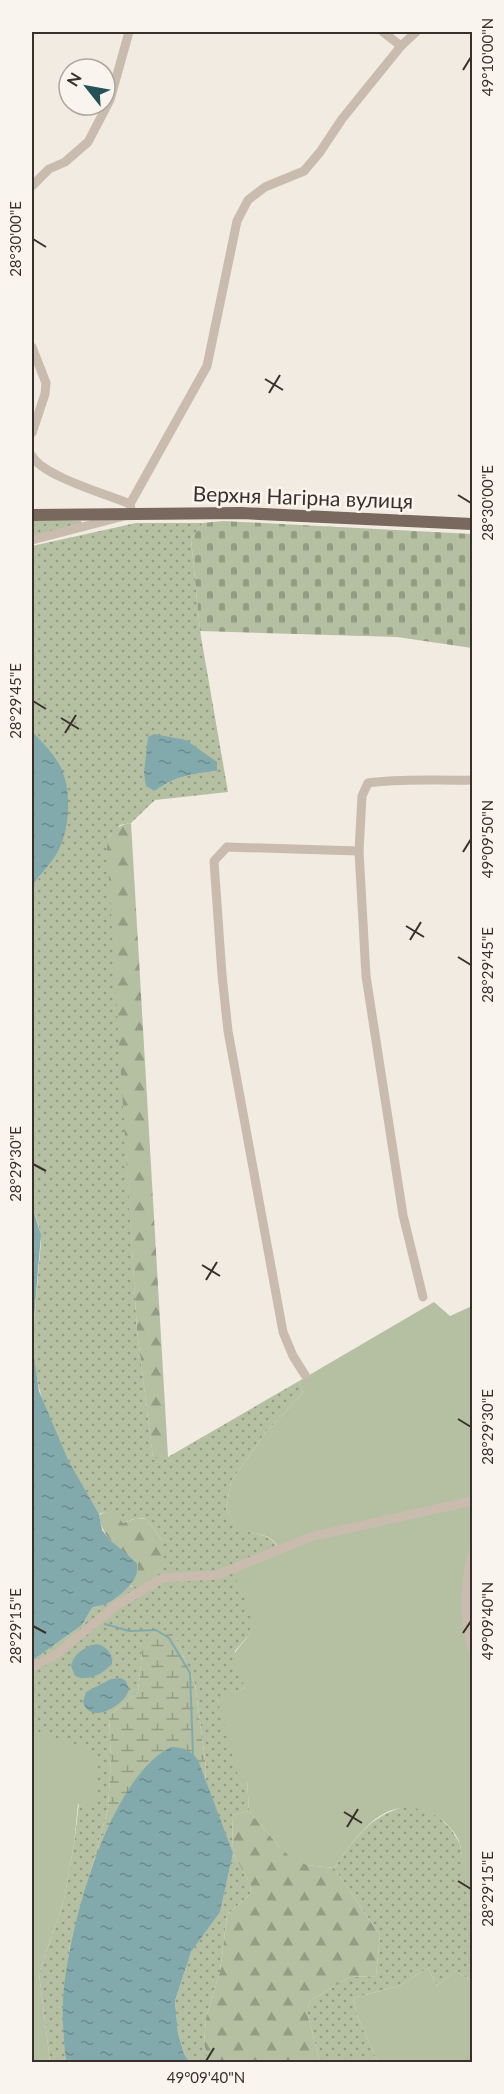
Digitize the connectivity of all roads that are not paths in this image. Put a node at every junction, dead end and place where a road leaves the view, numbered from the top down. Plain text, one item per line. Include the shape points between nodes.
1 (129, 32) edge
2 (383, 32) edge
3 (416, 32) edge
4 (401, 46) junction
5 (32, 186) edge
6 (32, 347) edge
7 (32, 434) edge
8 (32, 456) edge
9 (131, 509) junction
10 (32, 515) edge
11 (472, 524) edge
12 (32, 540) edge
13 (472, 780) edge
14 (359, 851) junction
15 (423, 1298) dead end
16 (305, 1376) dead end
17 (472, 1501) edge
18 (472, 1554) edge
19 (472, 1647) edge
20 (32, 1667) edge

1 - 5 street via 110,100 88,142
2 - 4 street
3 - 4 street
4 - 9 street via 304,171 265,187 248,200 237,221 207,366
6 - 7 street via 46,383
8 - 9 street via 48,471
9 - 10 main road, Верхня Нагірна вулиця
9 - 11 main road, Верхня Нагірна вулиця
9 - 12 street
13 - 14 street via 396,779 369,783 362,796
14 - 15 street via 366,976 403,1215
14 - 16 street via 226,847 214,861 232,1055 283,1332
17 - 20 street via 310,1537 217,1575 163,1578 117,1605 54,1656
18 - 19 street via 467,1601

